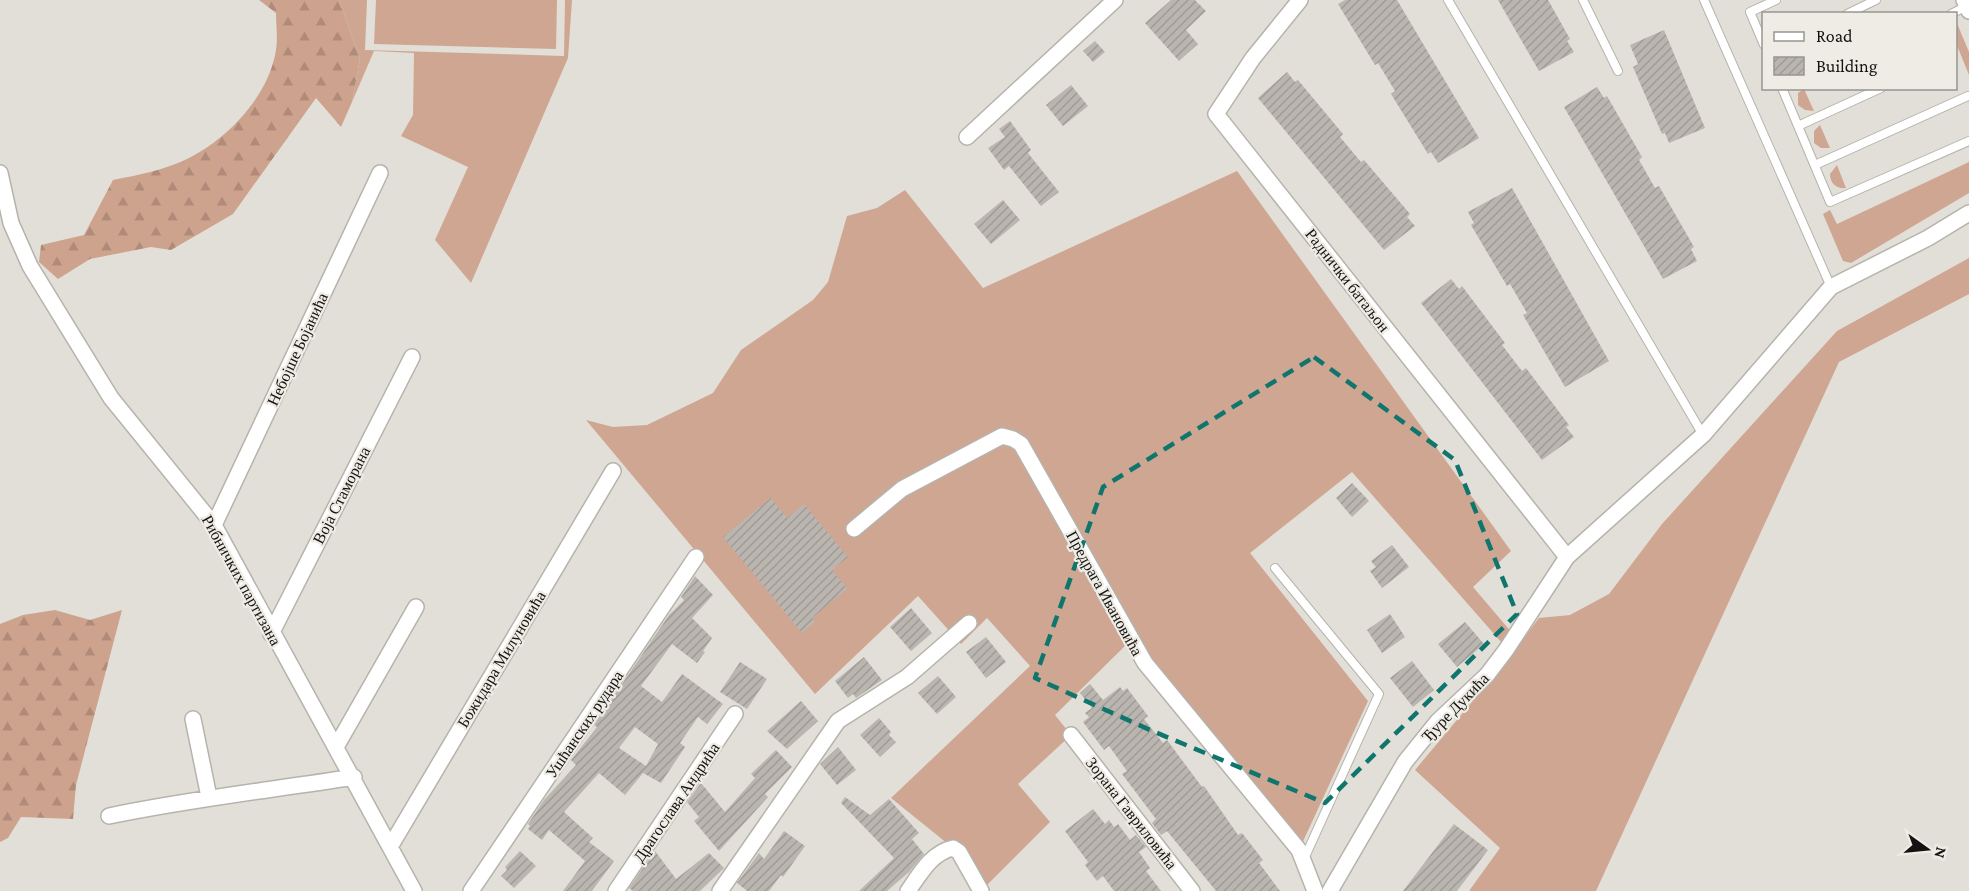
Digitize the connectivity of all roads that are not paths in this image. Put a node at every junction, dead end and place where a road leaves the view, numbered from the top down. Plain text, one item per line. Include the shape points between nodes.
1 (1115, 0) edge
2 (1300, 0) edge
3 (1448, 0) edge
4 (1583, 0) edge
5 (1705, 0) edge
6 (1776, 0) edge
7 (1876, 0) edge
8 (1850, 12) edge
9 (1762, 40) edge
10 (1618, 71) dead end
11 (1783, 90) edge
12 (1877, 90) edge
13 (1968, 96) edge
14 (1798, 126) junction
15 (967, 137) dead end
16 (1969, 141) edge
17 (1815, 165) junction
18 (0, 173) edge
19 (380, 173) dead end
20 (1969, 213) edge
21 (1831, 287) junction
22 (412, 357) dead end
23 (1703, 435) junction
24 (613, 471) dead end
25 (214, 525) junction
26 (854, 529) dead end
27 (696, 557) dead end
28 (1567, 557) junction
29 (1275, 568) dead end
30 (416, 607) dead end
31 (969, 622) dead end
32 (271, 634) junction
33 (735, 714) dead end
34 (193, 719) dead end
35 (1071, 735) dead end
36 (336, 747) junction
37 (354, 777) junction
38 (208, 797) junction
39 (109, 816) dead end
40 (390, 847) junction
41 (1303, 860) junction
42 (414, 891) edge
43 (471, 891) edge
44 (616, 891) edge
45 (720, 891) edge
46 (908, 891) edge
47 (981, 891) edge
48 (1192, 891) edge
49 (1315, 891) edge
50 (1330, 891) edge

1 - 15 street
2 - 28 street, Раднички батаљон via 1253,58 1216,114
3 - 23 lane
4 - 10 lane
5 - 21 lane
6 - 9 lane via 1750,12
7 - 8 lane
11 - 14 lane
12 - 14 lane
13 - 17 lane
14 - 17 lane
16 - 17 lane via 1830,202
18 - 25 street, Рибничких партизана via 11,223 30,266 111,398
19 - 25 street, Небојше Бојанића
20 - 21 street
21 - 23 street, Ђуре Дукића
22 - 32 street, Воја Стаморана
23 - 28 street, Ђуре Дукића
24 - 40 street, Божидара Милуновића
25 - 32 street, Рибничких партизана
26 - 41 street, Предрага Ивановића via 902,489 1002,436 1021,444 1144,663 1299,850
27 - 43 street, Ушћанских рудара
28 - 50 street, Ђуре Дукића via 1493,667 1438,721 1405,762
29 - 41 lane via 1378,694
30 - 36 street
31 - 45 street via 907,677 838,722
32 - 36 street, Рибничких партизана
33 - 44 street, Драгослава Андрића
34 - 38 street
35 - 48 street, Зорана Гавриловића
36 - 37 street, Рибничких партизана
37 - 38 street
37 - 40 street, Рибничких партизана
38 - 39 street
40 - 42 street, Рибничких партизана
41 - 49 street, Предрага Ивановића
46 - 47 street via 929,861 953,848

